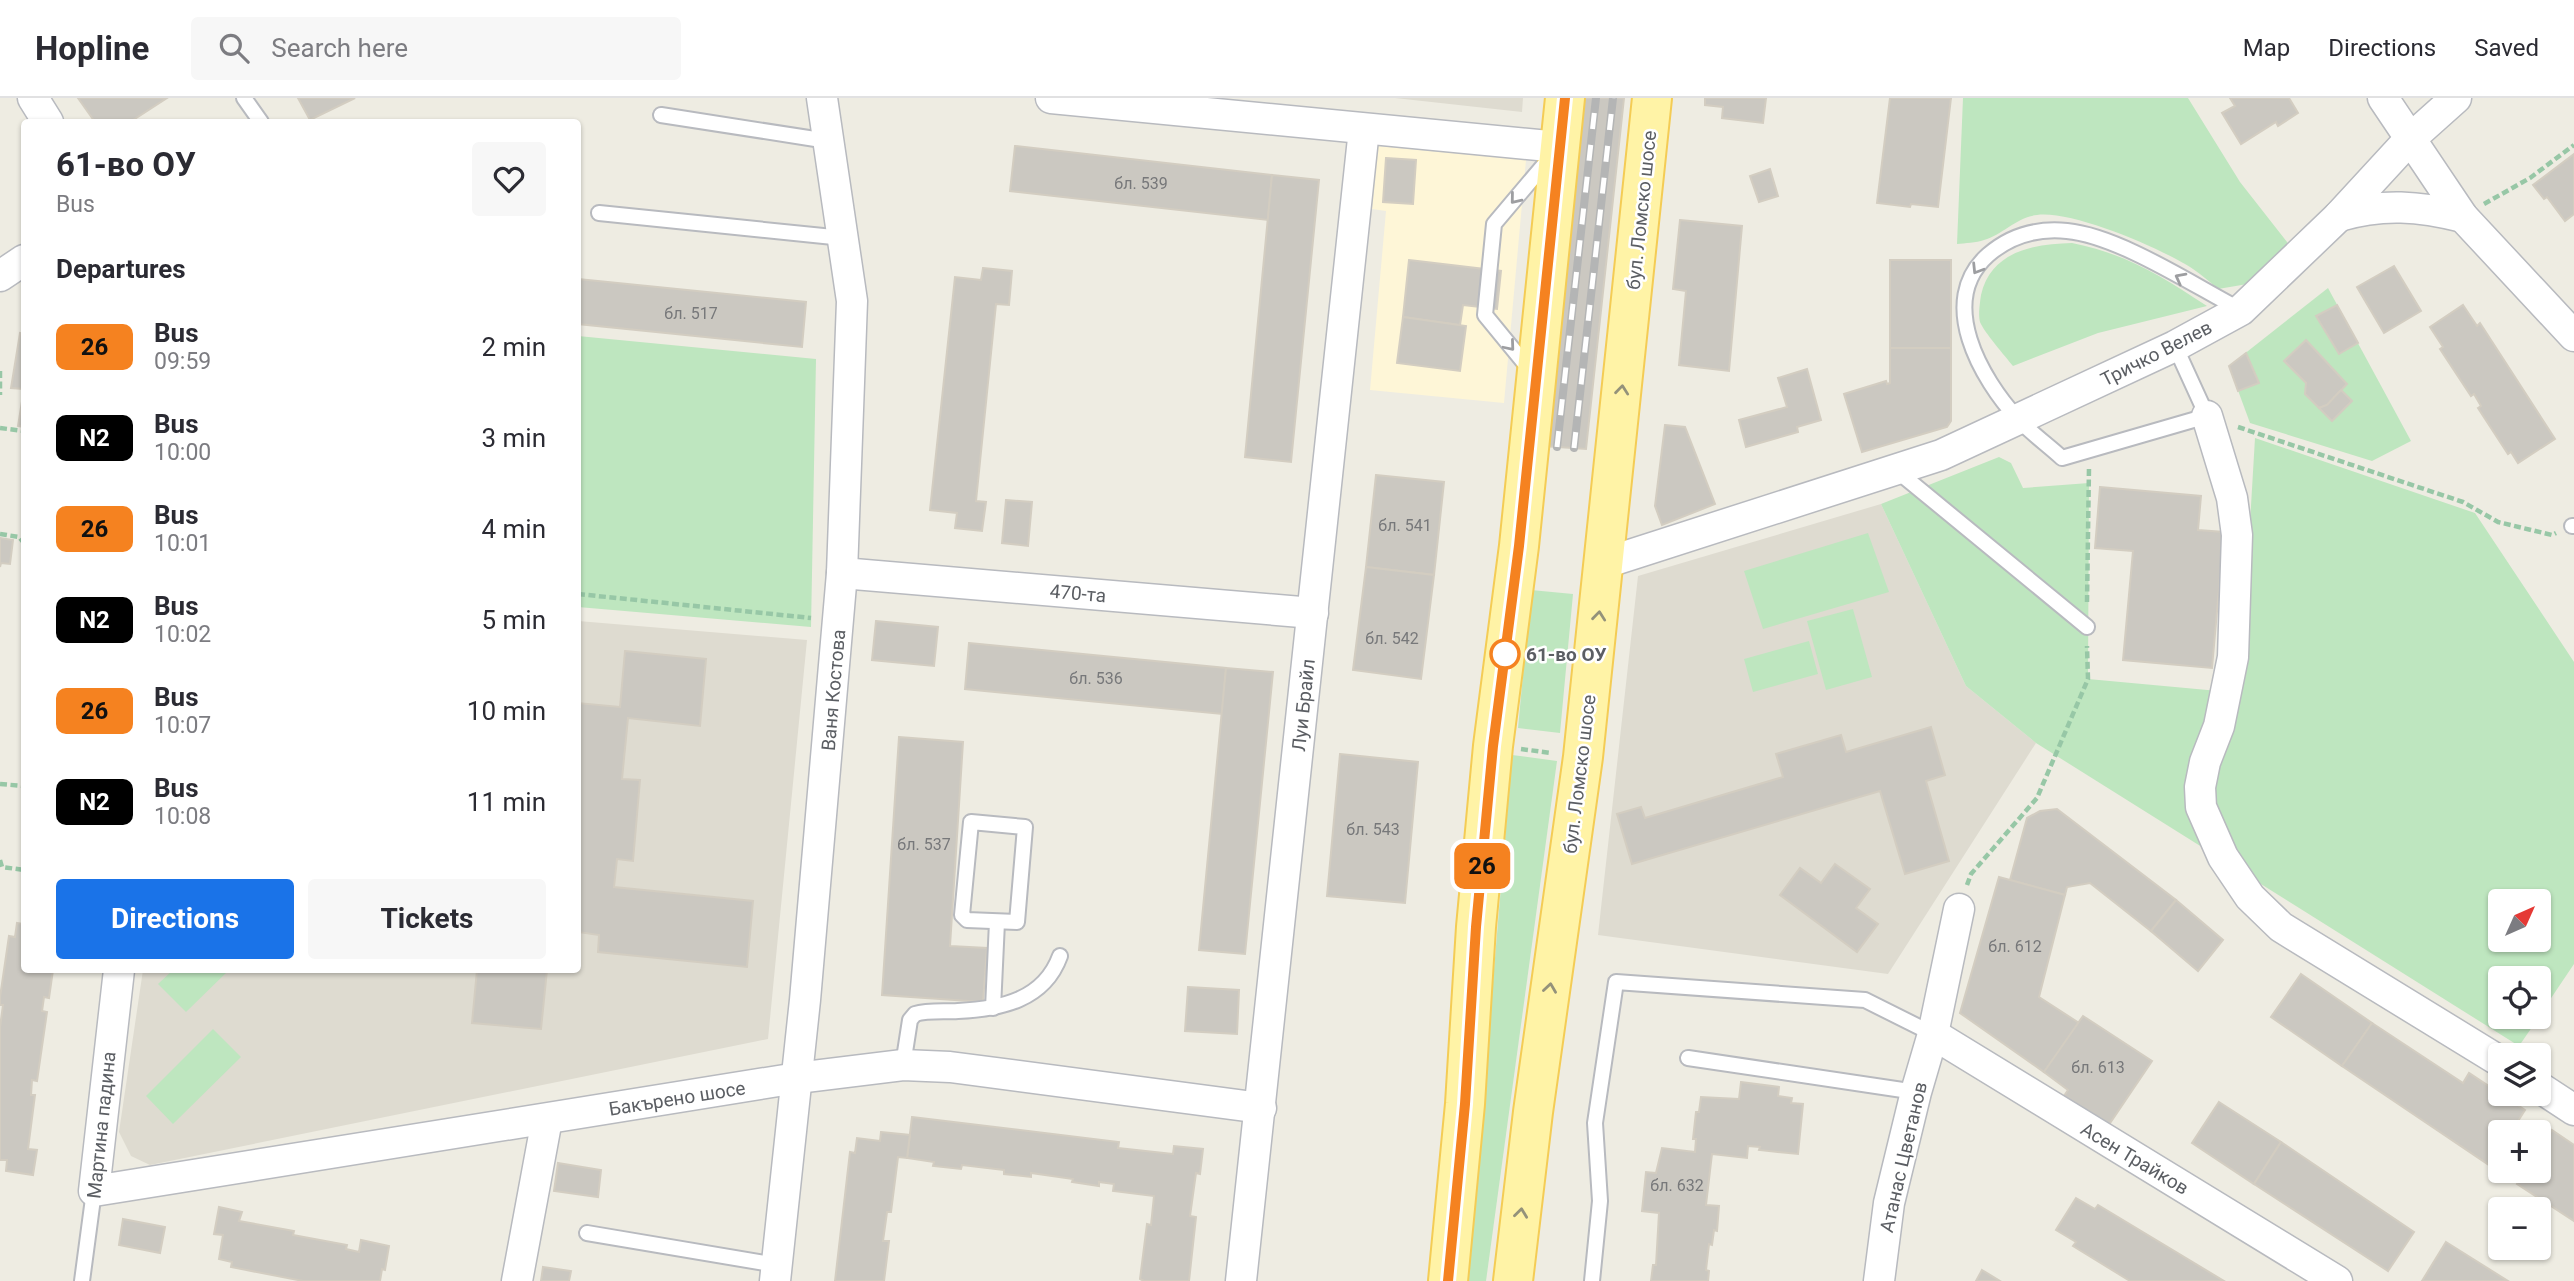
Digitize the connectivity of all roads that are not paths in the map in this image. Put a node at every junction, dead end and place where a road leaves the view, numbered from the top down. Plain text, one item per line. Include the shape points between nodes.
1 (33, 98) edge
2 (244, 98) edge
3 (822, 98) edge
4 (1051, 98) edge
5 (1565, 98) edge
6 (1652, 98) edge
7 (2383, 98) edge
8 (2456, 98) edge
9 (661, 115) dead end
10 (46, 119) edge
11 (259, 119) edge
12 (1364, 129) junction
13 (2409, 140) junction
14 (828, 141) junction
15 (1559, 147) junction
16 (600, 213) dead end
17 (2339, 216) junction
18 (2463, 217) junction
19 (843, 238) junction
20 (21, 262) edge
21 (0, 276) edge
22 (2241, 310) junction
23 (2574, 336) edge
24 (2175, 346) junction
25 (1536, 377) junction
26 (2207, 416) junction
27 (2019, 421) junction
28 (1895, 470) junction
29 (1605, 563) junction
30 (842, 573) junction
31 (1313, 613) junction
32 (2087, 627) road end
33 (1959, 909) road end
34 (997, 922) junction
35 (1060, 956) dead end
36 (119, 973) edge
37 (993, 1008) junction
38 (1933, 1034) junction
39 (2488, 1054) edge
40 (1688, 1058) dead end
41 (903, 1065) junction
42 (797, 1078) junction
43 (1916, 1092) junction
44 (2551, 1095) edge
45 (1261, 1108) junction
46 (2574, 1110) edge
47 (547, 1119) junction
48 (94, 1191) junction
49 (587, 1233) dead end
50 (776, 1273) edge
51 (82, 1281) edge
52 (517, 1281) edge
53 (1241, 1281) edge
54 (1448, 1281) edge
55 (1513, 1281) edge
56 (1592, 1281) edge
57 (1879, 1281) edge
58 (2337, 1281) edge

1 - 10 street
2 - 11 lane
3 - 14 street, Ваня Костова
4 - 12 street
5 - 15 main road
29 -> 6 main road, бул. Ломско шосе
7 - 13 street
8 - 13 street, Тричко Велев
9 - 14 lane
12 - 15 street
12 - 31 street, Луи Брайл
13 - 17 street, Тричко Велев
13 - 18 street
14 - 19 street, Ваня Костова
15 - 25 main road
15 -> 25 lane via 1494,224 1486,302 1485,315
16 - 19 lane
17 - 18 street via 2391,206
17 - 22 street, Тричко Велев
18 - 23 street
19 - 30 street, Ваня Костова via 852,301
20 - 21 street
22 - 24 street, Тричко Велев
22 -> 27 lane via 2095,237 2042,230 2018,235 1981,261 1964,304 1976,358
24 - 26 lane
24 - 27 street, Тричко Велев
25 - 54 main road via 1493,746
26 - 27 lane via 2062,458
26 - 39 street via 2232,498 2237,535 2234,657 2200,786 2201,807 2217,844 2250,897 2281,927
27 - 28 street, Тричко Велев
28 - 29 street, Тричко Велев
28 - 32 lane
55 -> 29 main road, бул. Ломско шосе
30 - 31 street, 470-та
30 - 42 street, Ваня Костова
31 - 45 street, Луи Брайл
33 - 38 street, Атанас Цветанов
34 - 34 lane via 967,920 961,915 971,822 1025,827 1018,919
34 - 37 lane
35 - 37 lane via 1053,974 1035,992
36 - 48 street, Мартина падина
37 - 41 lane via 915,1014
38 - 43 street, Атанас Цветанов
38 - 56 lane via 1865,1000 1616,982 1595,1123 1600,1201
38 - 58 street, Асен Трайков
40 - 43 lane
41 - 42 street, Бакърено шосе
41 - 45 street, Бакърено шосе via 950,1067
42 - 47 street, Бакърено шосе
42 - 50 street, Ваня Костова
43 - 57 street, Атанас Цветанов via 1889,1203
44 - 46 street
45 - 53 street, Луи Брайл
47 - 48 street, Бакърено шосе
47 - 52 street
48 - 51 lane, Мартина падина
49 - 50 lane

